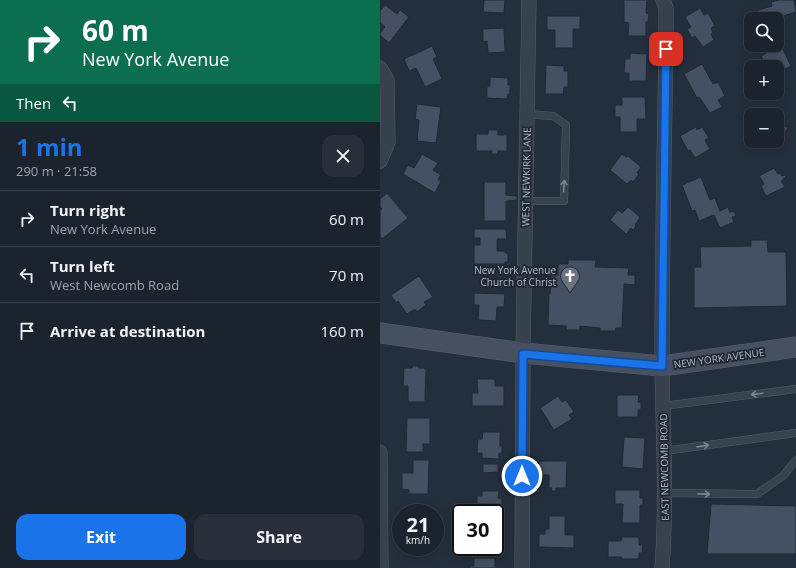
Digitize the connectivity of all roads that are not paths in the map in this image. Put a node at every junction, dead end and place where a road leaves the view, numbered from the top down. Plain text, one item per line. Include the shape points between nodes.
1 (529, 0) edge
2 (663, 0) edge
3 (380, 68) edge
4 (528, 114) junction
5 (380, 161) edge
6 (526, 201) junction
7 (380, 333) edge
8 (796, 347) edge
9 (523, 354) junction
10 (662, 366) junction
11 (796, 389) edge
12 (663, 406) junction
13 (796, 433) edge
14 (664, 451) junction
15 (380, 452) edge
16 (796, 460) edge
17 (665, 493) junction
18 (381, 568) edge
19 (522, 568) edge
20 (662, 568) edge

1 - 4 street, WEST NEWKIRK LANE
2 - 10 street, EAST NEWCOMB ROAD via 666,8 666,49
3 - 5 street via 387,80 388,142
4 - 6 street, WEST NEWKIRK LANE
6 -> 4 lane via 564,201 566,125 553,116
6 - 9 street, WEST NEWKIRK LANE
7 - 9 street, NEW YORK AVENUE
8 - 10 street, NEW YORK AVENUE
9 - 10 street, NEW YORK AVENUE
9 - 19 street, WEST NEWKIRK LANE
10 - 12 street, EAST NEWCOMB ROAD
11 -> 12 lane
12 - 14 street, EAST NEWCOMB ROAD
14 -> 13 lane
14 - 17 street, EAST NEWCOMB ROAD
15 - 18 street
17 -> 16 lane via 756,494 783,476
17 - 20 street, EAST NEWCOMB ROAD

